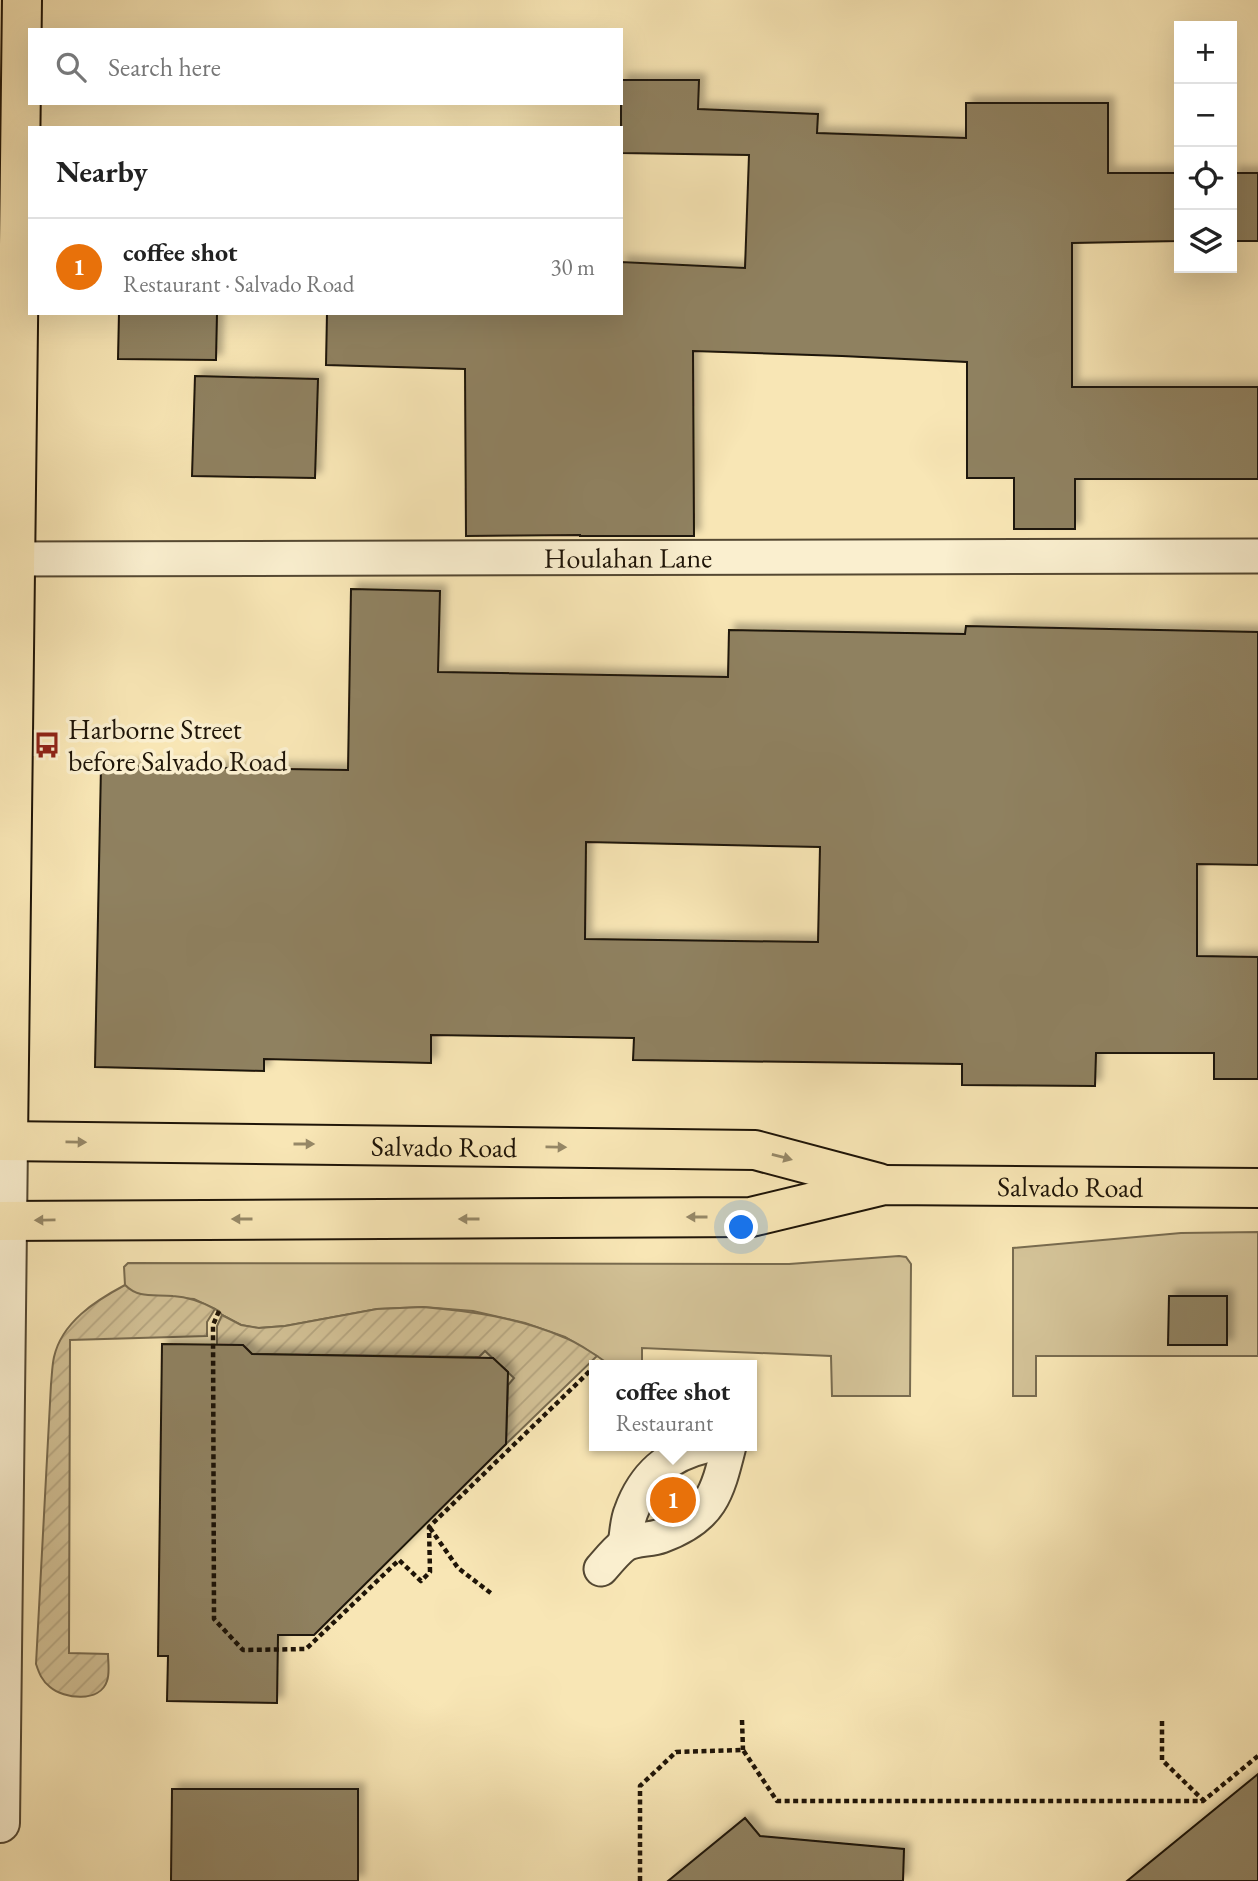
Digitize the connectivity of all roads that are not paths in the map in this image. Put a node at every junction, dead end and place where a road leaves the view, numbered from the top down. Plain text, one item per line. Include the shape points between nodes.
1 (22, 0) edge
2 (1258, 556) edge
3 (8, 559) edge
4 (4, 1141) edge
5 (884, 1185) junction
6 (1258, 1188) edge
7 (4, 1221) edge
8 (690, 1451) edge
9 (728, 1451) edge
10 (625, 1544) junction
11 (601, 1569) dead end
12 (0, 1823) edge

1 - 3 main road
2 - 3 lane, Houlahan Lane
3 - 4 main road
4 -> 5 main road, Salvado Road via 754,1150
4 - 7 street
5 - 6 main road, Salvado Road
5 -> 7 main road, Salvado Road via 751,1217
7 - 12 street
8 - 10 lane via 670,1458 643,1486 630,1513
9 - 10 lane via 713,1498 699,1515 658,1537
10 - 11 lane

